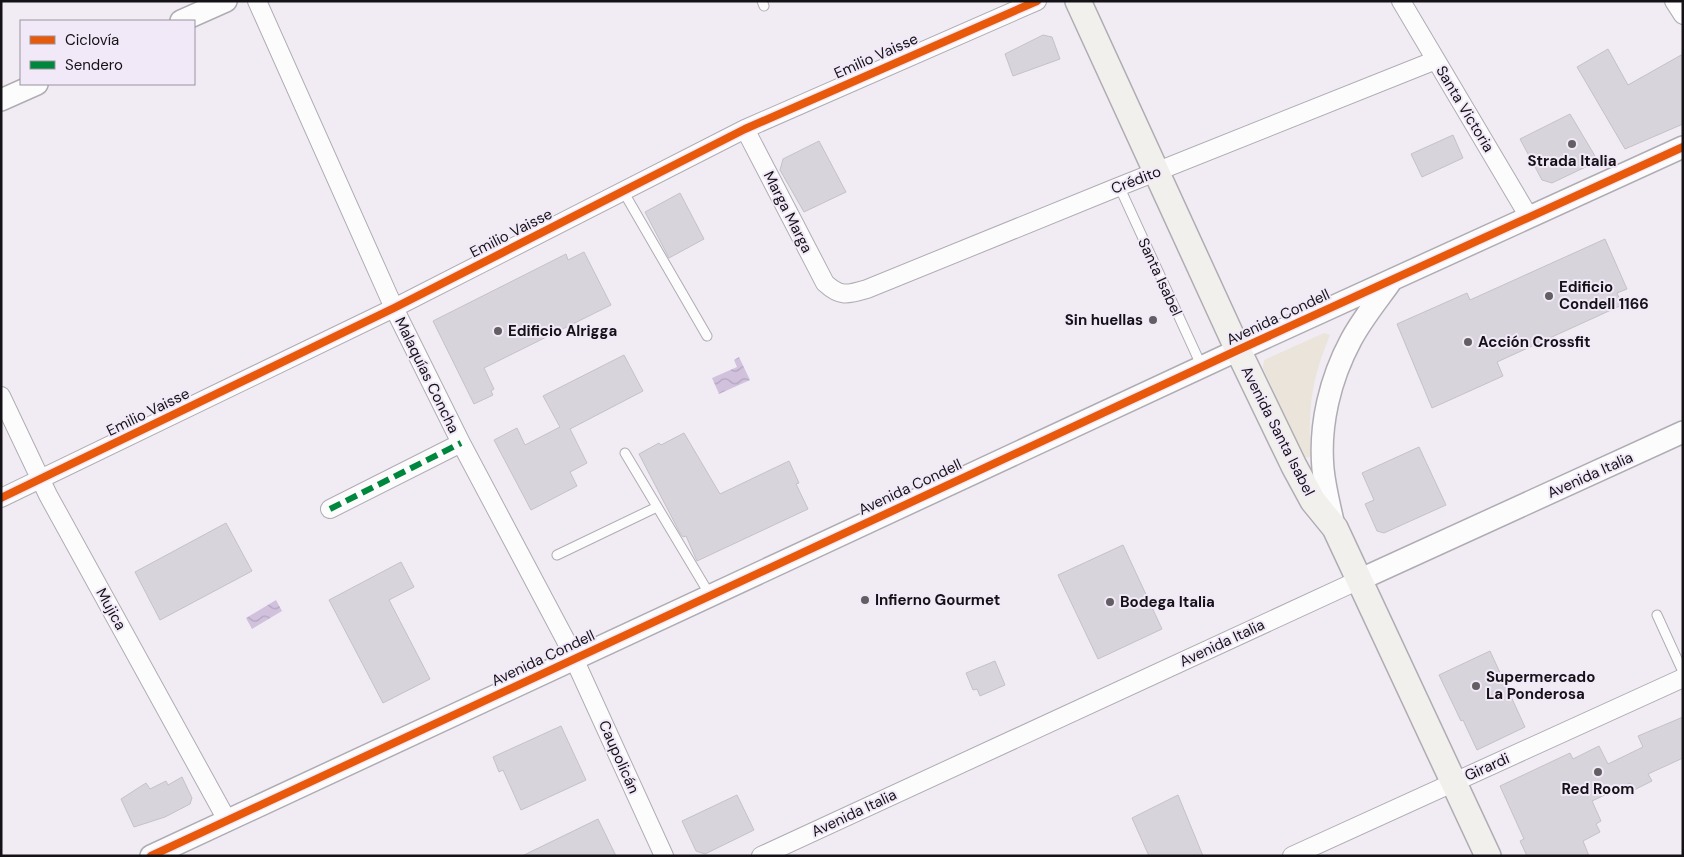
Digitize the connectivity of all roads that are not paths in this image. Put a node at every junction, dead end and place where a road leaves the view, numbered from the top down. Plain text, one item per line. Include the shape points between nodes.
1 (226, 1) edge
2 (257, 1) edge
3 (1037, 1) edge
4 (1078, 1) edge
5 (1401, 1) edge
6 (1674, 1) edge
7 (1683, 15) edge
8 (183, 20) edge
9 (1436, 60) junction
10 (35, 85) edge
11 (1, 100) edge
12 (745, 129) junction
13 (1683, 147) edge
14 (1157, 172) junction
15 (1119, 186) junction
16 (623, 191) junction
17 (1530, 217) junction
18 (1392, 280) junction
19 (835, 292) joint
20 (394, 308) junction
21 (706, 336) dead end
22 (1238, 350) junction
23 (1202, 367) junction
24 (1, 396) edge
25 (1683, 432) edge
26 (460, 443) junction
27 (625, 454) dead end
28 (40, 480) junction
29 (1, 498) edge
30 (657, 507) junction
31 (330, 509) dead end
32 (1335, 528) junction
33 (556, 555) dead end
34 (1359, 580) junction
35 (710, 596) junction
36 (1658, 614) dead end
37 (575, 658) junction
38 (1683, 672) edge
39 (1683, 678) edge
40 (1454, 782) junction
41 (227, 820) junction
42 (150, 856) edge
43 (664, 856) edge
44 (761, 856) edge
45 (1292, 856) edge
46 (1488, 856) edge

1 - 8 street
2 - 20 street, Malaquías Concha
3 - 12 street, Emilio Vaisse
4 - 14 main road, Avenida Santa Isabel
5 - 9 street, Santa Victoria
6 - 7 street
9 - 14 street, Crédito
9 - 17 street, Santa Victoria
10 - 11 street
12 - 16 street, Emilio Vaisse
12 - 19 street, Marga Marga via 816,267 825,283
13 - 17 street, Avenida Condell
14 - 15 street, Crédito
14 - 22 main road, Avenida Santa Isabel
15 - 19 street, Crédito via 867,289 851,294
15 - 23 lane, Santa Isabel
16 - 20 street, Emilio Vaisse
16 - 21 lane
17 - 18 street, Avenida Condell
18 - 22 street, Avenida Condell
18 - 32 street via 1351,340 1331,386 1323,441 1323,469
20 - 26 street, Malaquías Concha
20 - 28 street, Emilio Vaisse
22 - 23 street, Avenida Condell
22 - 32 main road, Avenida Santa Isabel via 1313,501
23 - 35 street, Avenida Condell
24 - 28 street, Mujica
25 - 34 street, Avenida Italia
26 - 31 street
26 - 37 street, Malaquías Concha
27 - 30 lane
28 - 29 street, Emilio Vaisse
28 - 41 street, Mujica
30 - 33 lane
30 - 35 lane
32 - 34 main road, Avenida Santa Isabel
34 - 40 main road, Avenida Santa Isabel
34 - 44 street, Avenida Italia
35 - 37 street, Avenida Condell
36 - 38 lane
37 - 41 street, Avenida Condell
37 - 43 street, Caupolicán
39 - 40 street, Girardi
40 - 45 street, Girardi
40 - 46 main road, Avenida Santa Isabel
41 - 42 street, Avenida Condell

